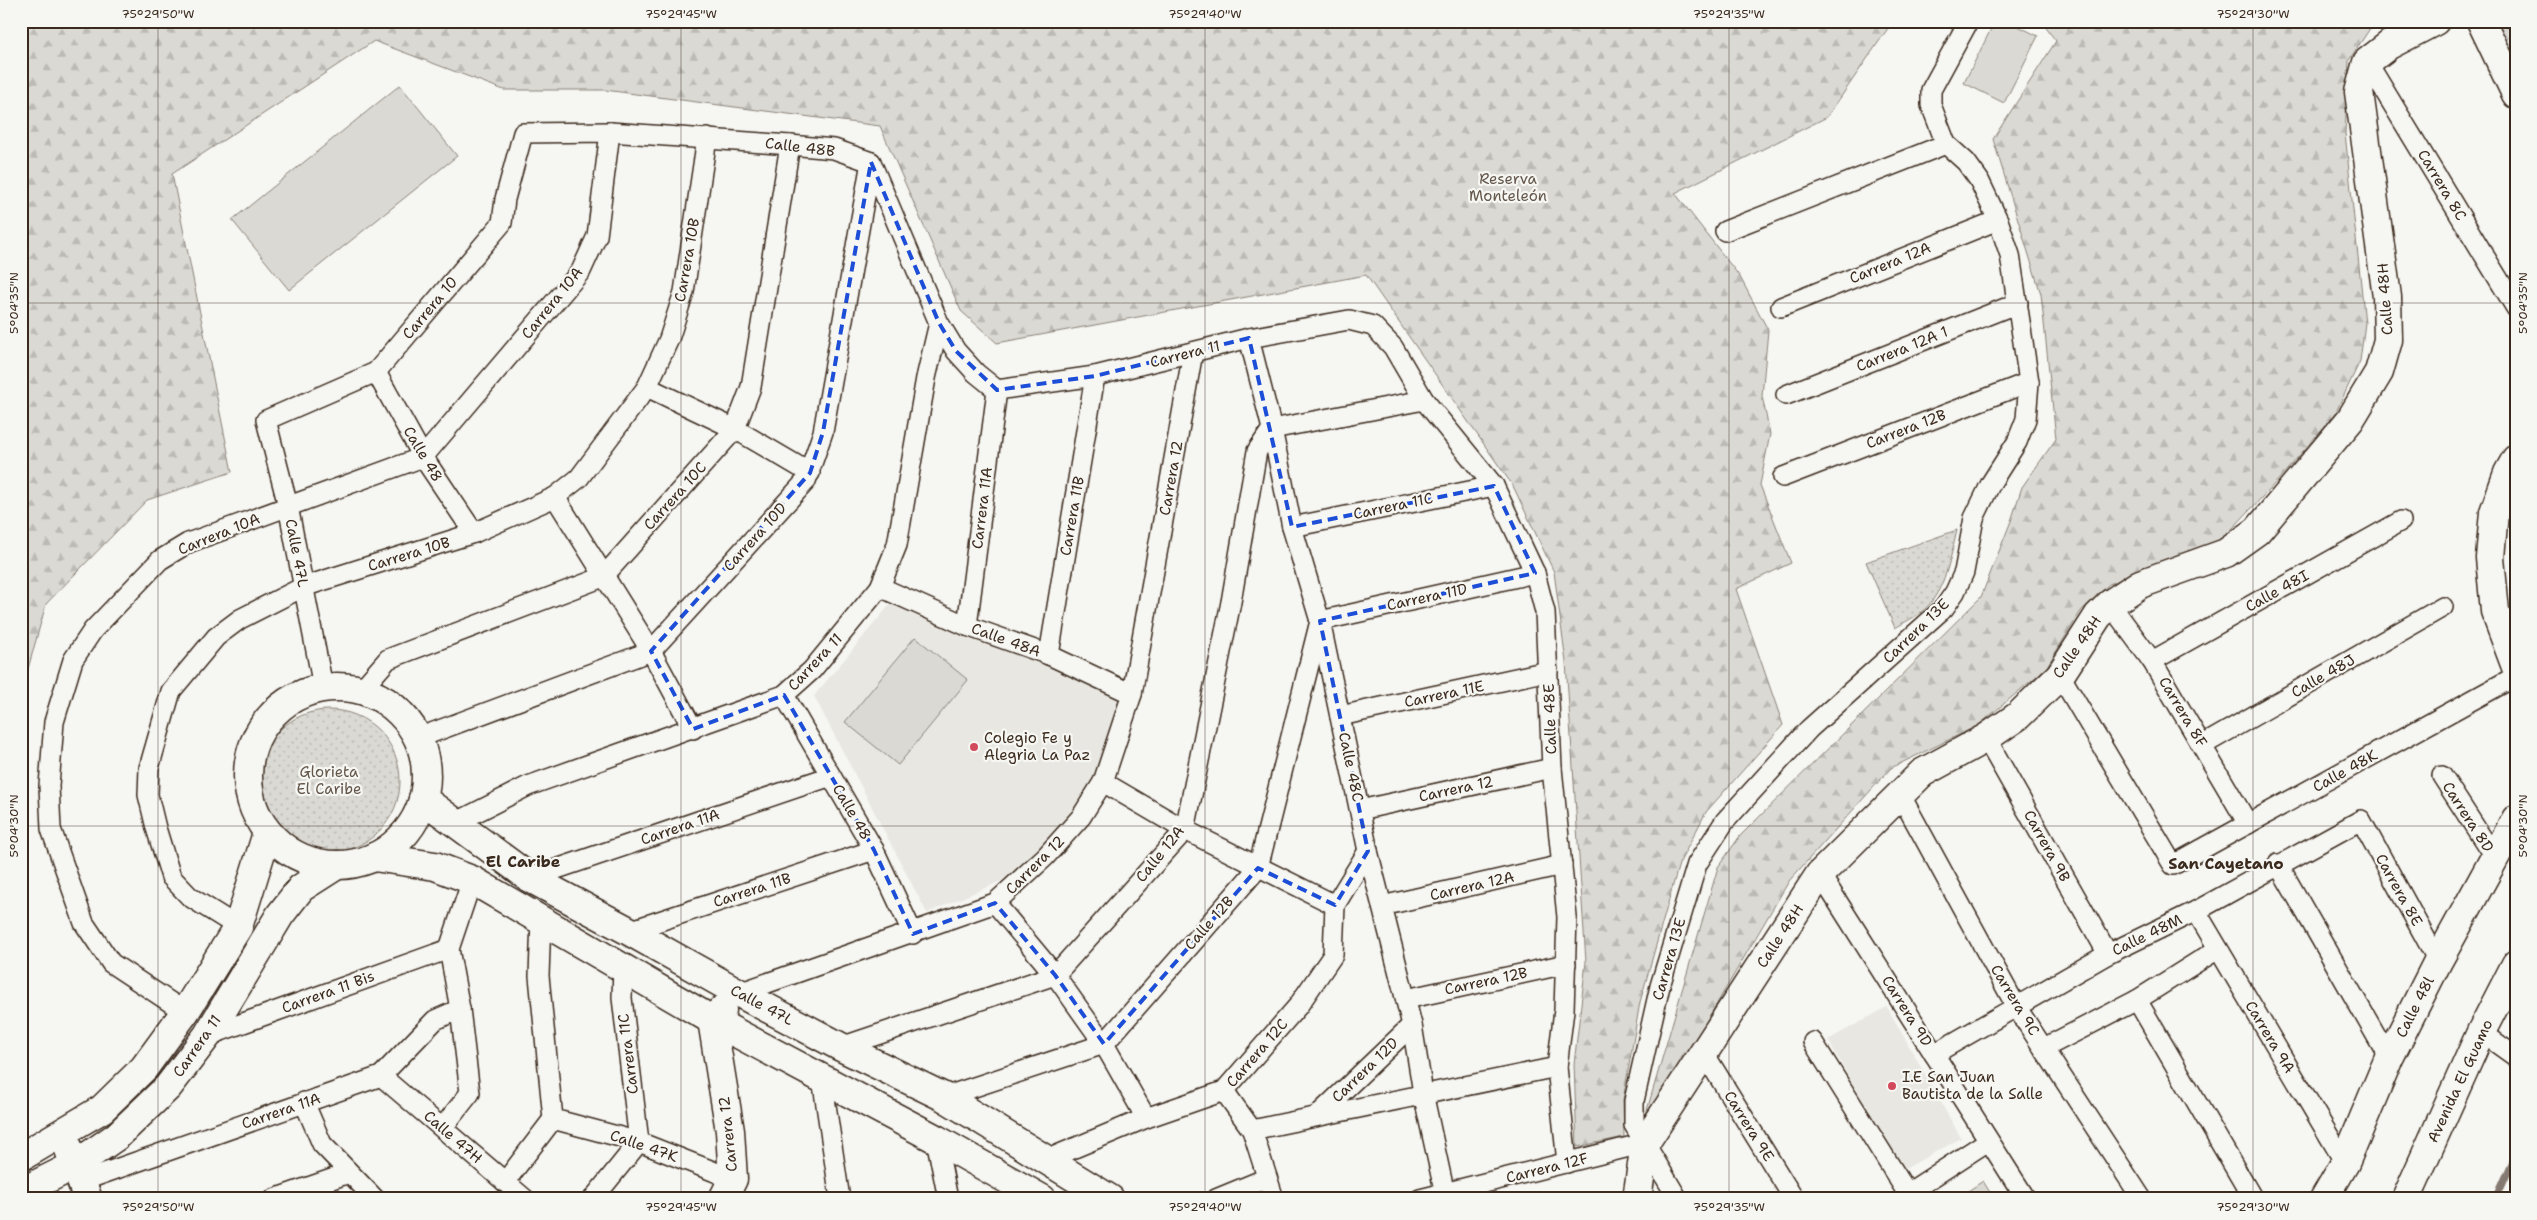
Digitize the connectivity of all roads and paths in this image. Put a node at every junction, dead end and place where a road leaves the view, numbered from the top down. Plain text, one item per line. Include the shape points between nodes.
1 (2435, 21) edge
2 (2481, 21) edge
3 (1966, 26) dead end
4 (2367, 62) junction
5 (2516, 94) edge
6 (610, 132) junction
7 (523, 133) joint
8 (707, 138) junction
9 (1946, 144) junction
10 (790, 145) junction
11 (871, 162) junction
12 (1998, 220) junction
13 (1725, 231) dead end
14 (2018, 304) junction
15 (1781, 307) dead end
16 (2516, 308) edge
17 (939, 323) junction
18 (1373, 326) joint
19 (1249, 338) junction
20 (1193, 352) junction
21 (376, 372) junction
22 (1095, 376) junction
23 (2029, 382) junction
24 (647, 387) junction
25 (997, 390) junction
26 (1786, 395) dead end
27 (1424, 400) junction
28 (266, 420) joint
29 (735, 429) junction
30 (1272, 429) junction
31 (423, 457) junction
32 (2516, 460) edge
33 (810, 474) junction
34 (1783, 477) dead end
35 (1494, 486) junction
36 (555, 497) junction
37 (288, 506) junction
38 (2401, 521) dead end
39 (1292, 527) junction
40 (474, 533) junction
41 (1534, 573) junction
42 (603, 577) junction
43 (303, 587) junction
44 (880, 587) junction
45 (2110, 604) junction
46 (2443, 607) dead end
47 (1320, 621) junction
48 (967, 626) junction
49 (651, 651) junction
50 (1049, 655) junction
51 (2152, 661) junction
52 (2516, 667) edge
53 (1548, 671) junction
54 (2060, 675) junction
55 (2516, 676) edge
56 (323, 687) junction
57 (361, 690) junction
58 (1132, 694) junction
59 (784, 695) junction
60 (1340, 716) junction
61 (693, 728) junction
62 (418, 738) junction
63 (1986, 738) junction
64 (2203, 746) junction
65 (1552, 768) junction
66 (831, 776) junction
67 (2442, 776) dead end
68 (1103, 782) junction
69 (1900, 794) junction
70 (423, 799) junction
71 (1360, 810) junction
72 (2516, 819) edge
73 (2361, 820) joint
74 (454, 823) junction
75 (2248, 824) junction
76 (1185, 830) junction
77 (267, 834) junction
78 (874, 850) junction
79 (1368, 851) junction
80 (374, 857) junction
81 (2494, 858) junction
82 (2278, 864) junction
83 (337, 866) junction
84 (1562, 866) junction
85 (1258, 868) junction
86 (1820, 874) junction
87 (530, 878) junction
88 (472, 880) junction
89 (996, 904) junction
90 (1335, 905) junction
91 (1382, 906) junction
92 (2196, 911) junction
93 (541, 919) junction
94 (238, 927) junction
95 (629, 930) junction
96 (913, 934) junction
97 (449, 949) junction
98 (2218, 949) junction
99 (2108, 954) junction
100 (2438, 961) junction
101 (1566, 964) junction
102 (2516, 964) edge
103 (623, 966) junction
104 (1055, 975) junction
105 (739, 993) junction
106 (1406, 999) junction
107 (2137, 1000) junction
108 (2017, 1008) junction
109 (460, 1009) junction
110 (185, 1012) junction
111 (712, 1020) junction
112 (1412, 1025) junction
113 (2481, 1032) junction
114 (207, 1036) junction
115 (1813, 1042) dead end
116 (1104, 1044) junction
117 (841, 1047) junction
118 (2044, 1048) junction
119 (1704, 1053) junction
120 (1934, 1054) junction
121 (2516, 1057) edge
122 (2388, 1058) junction
123 (1557, 1068) junction
124 (381, 1076) junction
125 (822, 1078) junction
126 (1224, 1091) junction
127 (1423, 1094) junction
128 (944, 1097) junction
129 (304, 1102) junction
130 (1317, 1116) junction
131 (1146, 1118) junction
132 (553, 1119) junction
133 (443, 1127) junction
134 (1252, 1130) junction
135 (62, 1132) junction
136 (936, 1139) junction
137 (1988, 1141) junction
138 (639, 1142) junction
139 (1645, 1143) junction
140 (21, 1157) edge
141 (1048, 1159) junction
142 (1567, 1163) junction
143 (2345, 1163) junction
144 (348, 1173) junction
145 (1267, 1178) junction
146 (82, 1182) edge
147 (506, 1182) junction
148 (728, 1189) edge
149 (21, 1192) edge
150 (1446, 1196) edge
151 (1909, 1196) edge
152 (274, 1199) edge
153 (375, 1199) edge
154 (525, 1199) edge
155 (593, 1199) edge
156 (840, 1199) edge
157 (948, 1199) edge
158 (1042, 1199) edge
159 (1110, 1199) edge
160 (1216, 1199) edge
161 (1274, 1199) edge
162 (1420, 1199) edge
163 (1637, 1199) edge
164 (1678, 1199) edge
165 (1794, 1199) edge
166 (2026, 1199) edge
167 (2142, 1199) edge
168 (2253, 1199) edge
169 (2324, 1199) edge
170 (2406, 1199) edge

1 - 4 street via 2389,45
2 - 5 street
3 - 9 street, Carrera 13E via 1931,90 1931,105
4 - 16 street, Carrera 8C
4 - 45 street, Calle 48H via 2360,92 2387,297 2388,340 2379,372 2350,420 2257,531 2226,553 2140,584
6 - 7 street, Calle 48B
6 - 8 street, Calle 48B
6 - 31 street, Carrera 10A via 598,236 580,271
7 - 21 street, Carrera 10 via 505,199 502,223
8 - 10 street, Calle 48B
8 - 24 street, Carrera 10B via 684,292 669,339
9 - 12 street, Carrera 13E via 1966,162 1979,180
9 - 13 street
10 - 11 street, Calle 48B via 834,149
10 - 29 street, Carrera 10C via 751,387
11 - 17 street
11 - 33 street, Carrera 10D via 823,432
12 - 14 street, Carrera 13E via 2010,255
12 - 15 street, Carrera 12A
14 - 23 street, Carrera 13E
14 - 26 street, Carrera 12A 1
17 - 25 street via 956,351
17 - 44 street, Carrera 11 via 926,378 897,545
18 - 19 street, Carrera 11 via 1349,320
18 - 27 street, Calle 48E via 1393,347
19 - 20 street, Carrera 11
19 - 30 street, Calle 48C
20 - 22 street, Carrera 11
20 - 58 street, Carrera 12
21 - 28 street, Carrera 10
21 - 31 street, Calle 48
22 - 25 street, Carrera 11
22 - 50 street, Carrera 11B
23 - 34 street, Carrera 12B
23 - 139 street, Carrera 13E via 2026,419 2017,442 1974,518 1964,572 1956,592 1944,608 1809,729 1725,821 1697,864 1660,986 1634,1101 1634,1125
24 - 29 street
24 - 36 street, Carrera 10B via 579,478
25 - 48 street, Carrera 11A
27 - 30 street
27 - 35 street, Calle 48E
28 - 37 street, Calle 47L
29 - 33 street
29 - 42 street, Carrera 10C
30 - 39 street, Calle 48C
30 - 76 street, Calle 12A via 1257,451 1231,602
31 - 37 street, Carrera 10A
31 - 40 street, Calle 48
32 - 52 street via 2494,512 2490,558 2495,611
33 - 49 street, Carrera 10D
35 - 39 street, Carrera 11C
35 - 41 street, Calle 48E
36 - 40 street, Carrera 10B
36 - 42 street
37 - 43 street, Calle 47L
37 - 110 street, Carrera 10A via 188,544 160,560 93,630 73,660 54,722 49,786 51,829 84,923 111,962
38 - 51 street, Calle 48I
39 - 47 street, Calle 48C
40 - 43 street, Carrera 10B
41 - 47 street, Carrera 11D
41 - 53 street, Calle 48E via 1546,612
42 - 49 street
42 - 57 street, Carrera 10C via 388,659
43 - 56 street, Calle 47L
43 - 94 street, Carrera 10B via 240,620 216,637 171,690 149,768 148,795 171,877 190,898
44 - 48 street, Calle 48A
44 - 59 street, Carrera 11 via 812,670
45 - 51 street, Carrera 8F
45 - 54 street, Calle 48H via 2098,616
46 - 64 street, Calle 48J
47 - 60 street, Calle 48C
47 - 85 street, Calle 12B
48 - 50 street, Calle 48A
49 - 61 street
49 - 62 street, Carrera 10D
50 - 58 street, Calle 48A
51 - 64 street, Carrera 8F
53 - 60 street, Carrera 11E
53 - 65 street, Calle 48E
54 - 63 street, Calle 48H via 2018,716
54 - 75 street, Calle 48K via 2173,865
55 - 75 street, Calle 48K
56 - 57 street
56 - 77 street via 280,706 252,744 247,791
57 - 62 street via 384,700
58 - 68 street, Carrera 12
59 - 61 street, Carrera 11
59 - 66 street, Calle 48
60 - 71 street, Calle 48C
61 - 74 street, Carrera 11 via 528,786
62 - 70 street via 426,768
63 - 69 street, Calle 48H via 1922,773
63 - 99 street, Carrera 9B
64 - 75 street, Carrera 8F
65 - 71 street, Carrera 12
65 - 84 street, Calle 48E
66 - 78 street, Calle 48
66 - 87 street, Carrera 11A
67 - 81 street, Carrera 8D
68 - 76 street
68 - 89 street, Carrera 12 via 1081,817
69 - 86 street, Calle 48H
69 - 108 street, Carrera 9C
70 - 74 street, Calle 47L
70 - 80 street via 405,834
71 - 79 street, Calle 48C
72 - 81 street, Calle 48l
73 - 82 street, Calle 48M
73 - 100 street, Carrera 8E
74 - 87 street, Calle 47L
76 - 85 street
76 - 104 street, Calle 12A
77 - 83 street via 298,857
77 - 94 street, Carrera 11
78 - 95 street, Carrera 11B
78 - 96 street, Calle 48
79 - 90 street, Carrera 12C
79 - 91 street, Calle 48C
80 - 83 street
80 - 88 street via 435,866
81 - 100 street, Calle 48l
82 - 92 street, Calle 48M
82 - 122 street
83 - 114 street, Carrera 11 via 301,888 280,915
84 - 91 street, Carrera 12A
84 - 101 street, Calle 48E via 1567,917
85 - 90 street
85 - 116 street, Calle 12B
86 - 119 street, Calle 48H
86 - 120 street, Carrera 9D
87 - 95 street, Calle 47L
88 - 93 street
88 - 97 street
89 - 96 street, Carrera 12
89 - 104 street
90 - 126 street, Carrera 12C via 1333,955 1298,1006
91 - 106 street, Calle 48C
92 - 98 street, Carrera 9A
92 - 99 street, Calle 48M
93 - 103 street
93 - 132 street via 539,976
94 - 110 street, Carrera 11
95 - 105 street, Calle 47L
96 - 105 street, Carrera 12
97 - 109 street
97 - 114 street, Carrera 11 Bis
98 - 107 street
98 - 143 street, Carrera 9A
99 - 108 street, Calle 48M
100 - 122 street, Calle 48l
101 - 106 street, Carrera 12B
101 - 123 street, Calle 48E
102 - 113 street, Avenida El Guamo
103 - 111 street
103 - 138 street, Carrera 11C via 622,998
104 - 116 street
104 - 117 street, Calle 12A
105 - 111 street, Carrera 12
105 - 117 street, Calle 47L
106 - 112 street, Calle 48C
107 - 118 street
107 - 168 street
108 - 118 street, Carrera 9C
108 - 120 street, Calle 48M
109 - 124 street, Carrera 11A via 434,1020
109 - 133 street via 470,1093
110 - 135 street, Carrera 11 via 144,1068 102,1109
111 - 125 street
111 - 148 street, Carrera 12 via 730,1132
112 - 127 street, Calle 48C
112 - 130 street, Carrera 12D
113 - 121 street
113 - 170 street, Avenida El Guamo
114 - 146 street, Carrera 11 via 168,1087 116,1136
115 - 151 street
116 - 128 street
116 - 131 street
117 - 128 street, Calle 47L
118 - 167 street, Carrera 9C
119 - 139 street, Calle 48H
119 - 165 street, Carrera 9E
120 - 137 street, Carrera 9D
122 - 143 street, Calle 48l
123 - 127 street
123 - 142 street, Calle 48E
124 - 129 street, Carrera 11A
124 - 133 street, Calle 47H
125 - 136 street
125 - 156 street
126 - 131 street, Carrera 12C
126 - 134 street
127 - 130 street
127 - 150 street, Calle 48C
128 - 141 street, Calle 47L
129 - 144 street via 322,1144
129 - 146 street, Carrera 11A
130 - 134 street
131 - 141 street, Carrera 12C
132 - 138 street, Calle 47K
132 - 147 street
133 - 147 street, Calle 47H
134 - 145 street
135 - 140 street, Carrera 11
135 - 146 street
136 - 157 street
136 - 158 street
137 - 151 street
137 - 166 street, Carrera 9D
138 - 148 street, Calle 47K
138 - 155 street
139 - 142 street, Carrera 12F
139 - 163 street, Calle 48H
139 - 164 street, Carrera 13E
141 - 159 street, Calle 47L
142 - 150 street, Carrera 12F
143 - 169 street, Calle 48l
144 - 152 street
144 - 153 street
145 - 160 street
145 - 161 street
146 - 149 street, Carrera 11
147 - 154 street, Calle 47H
150 - 162 street, Carrera 12F

